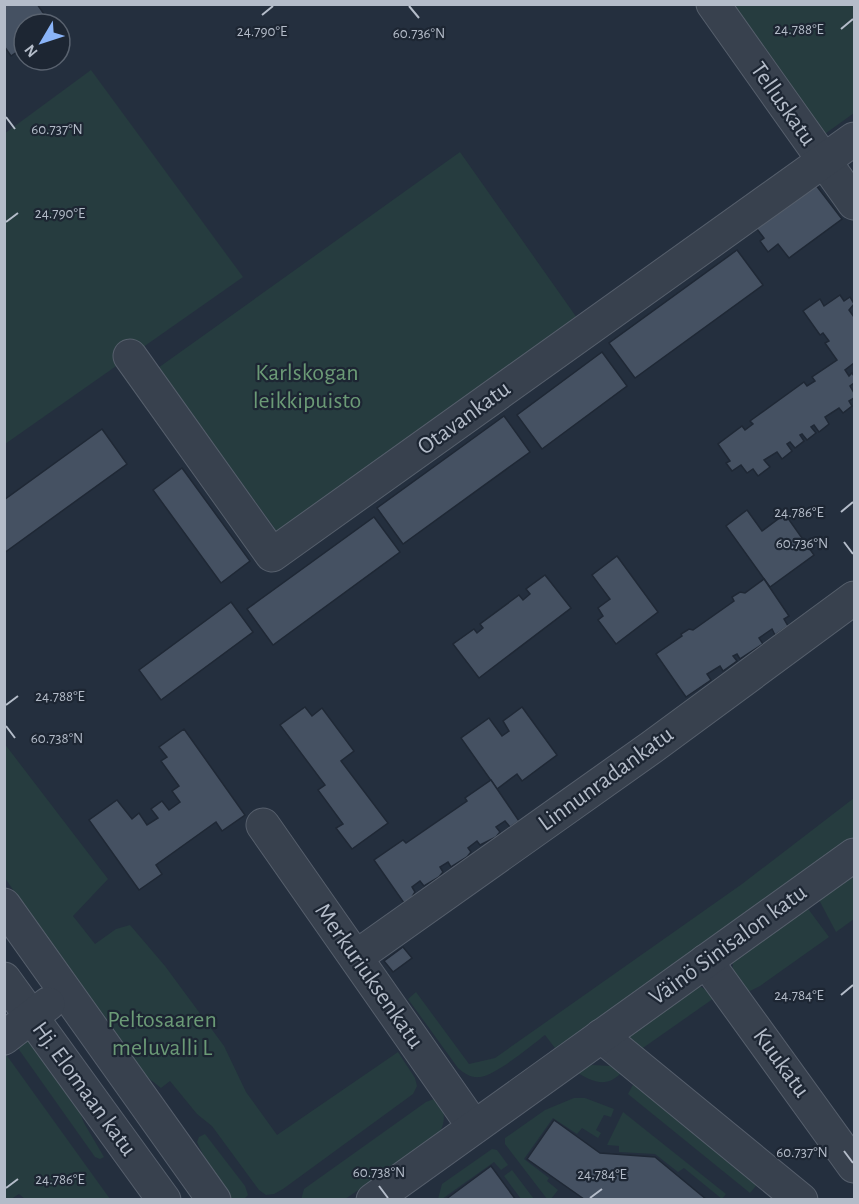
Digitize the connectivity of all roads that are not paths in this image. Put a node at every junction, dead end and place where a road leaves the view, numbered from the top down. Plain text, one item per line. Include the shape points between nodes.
1 (713, 4) edge
2 (855, 139) edge
3 (824, 161) junction
4 (855, 203) edge
5 (130, 356) dead end
6 (852, 605) edge
7 (263, 825) dead end
8 (855, 855) edge
9 (4, 905) edge
10 (356, 957) junction
11 (706, 961) junction
12 (4, 979) edge
13 (65, 990) junction
14 (32, 1017) junction
15 (601, 1036) junction
16 (4, 1038) edge
17 (474, 1127) junction
18 (855, 1166) edge
19 (164, 1200) edge
20 (214, 1200) edge
21 (373, 1200) edge
22 (801, 1200) edge

1 - 3 street, Telluskatu
2 - 3 street, Otavankatu
3 - 4 street, Telluskatu
3 - 5 street, Otavankatu via 272,555
6 - 10 street, Linnunradankatu
7 - 10 street, Merkuriuksenkatu
8 - 11 street, Väinö Sinisalon katu
9 - 13 street, Hj. Elomaan katu
10 - 17 street, Merkuriuksenkatu
11 - 15 street, Väinö Sinisalon katu
11 - 18 street, Kuukatu
12 - 14 street, Hj. Elomaan katu
13 - 14 street
13 - 20 street, Hj. Elomaan katu
14 - 16 street
14 - 19 street, Hj. Elomaan katu
15 - 17 street, Väinö Sinisalon katu
15 - 22 street
17 - 21 street, Väinö Sinisalon katu

